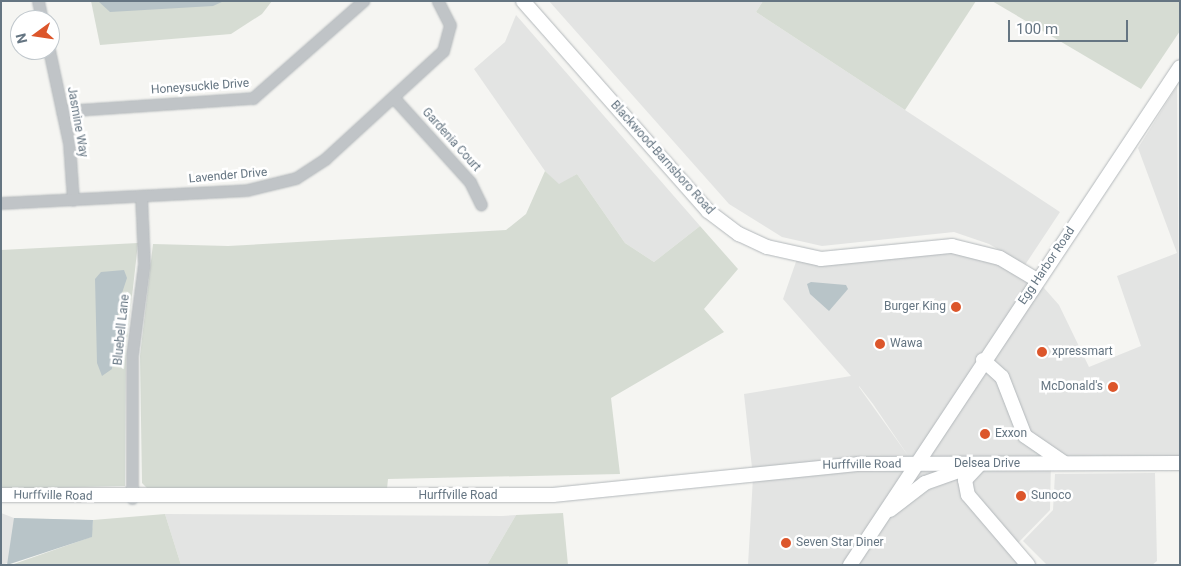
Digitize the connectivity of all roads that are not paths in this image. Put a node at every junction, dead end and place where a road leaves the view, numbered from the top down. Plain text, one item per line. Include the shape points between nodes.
1 (363, 1) edge
2 (438, 1) edge
3 (523, 1) edge
4 (51, 60) edge
5 (1180, 67) edge
6 (393, 97) junction
7 (62, 111) junction
8 (141, 196) junction
9 (73, 200) junction
10 (1, 203) edge
11 (481, 205) dead end
12 (1037, 280) junction
13 (983, 360) junction
14 (1180, 463) edge
15 (914, 464) junction
16 (980, 464) junction
17 (1066, 464) junction
18 (1, 495) edge
19 (132, 498) junction
20 (882, 516) junction
21 (1025, 564) edge
22 (850, 565) edge

1 - 7 street, Honeysuckle Drive via 253,98
2 - 6 street, Lavender Drive via 448,19 448,43
3 - 12 main road, Blackwood-Barnsboro Road via 708,211 739,234 767,247 821,259 952,246 1000,258
4 - 7 street, Jasmine Way
5 - 12 main road, Egg Harbor Road
6 - 8 street, Lavender Drive via 320,163 288,181 256,189
6 - 11 street, Gardenia Court via 470,182
7 - 9 street, Jasmine Way
8 - 9 street, Lavender Drive
8 - 19 street, Bluebell Lane via 144,264 132,355
9 - 10 street, Lavender Drive
12 - 13 main road, Egg Harbor Road
13 - 15 main road, Egg Harbor Road
13 - 17 main road via 1002,378 1025,436
14 - 17 main road, Delsea Drive
15 - 16 main road, Delsea Drive
15 - 19 main road, Hurffville Road via 800,467 614,492 553,495
15 - 20 main road
16 - 17 main road, Delsea Drive
16 - 20 main road via 925,483
16 - 21 main road via 965,480 968,495
18 - 19 main road, Hurffville Road
20 - 22 main road

